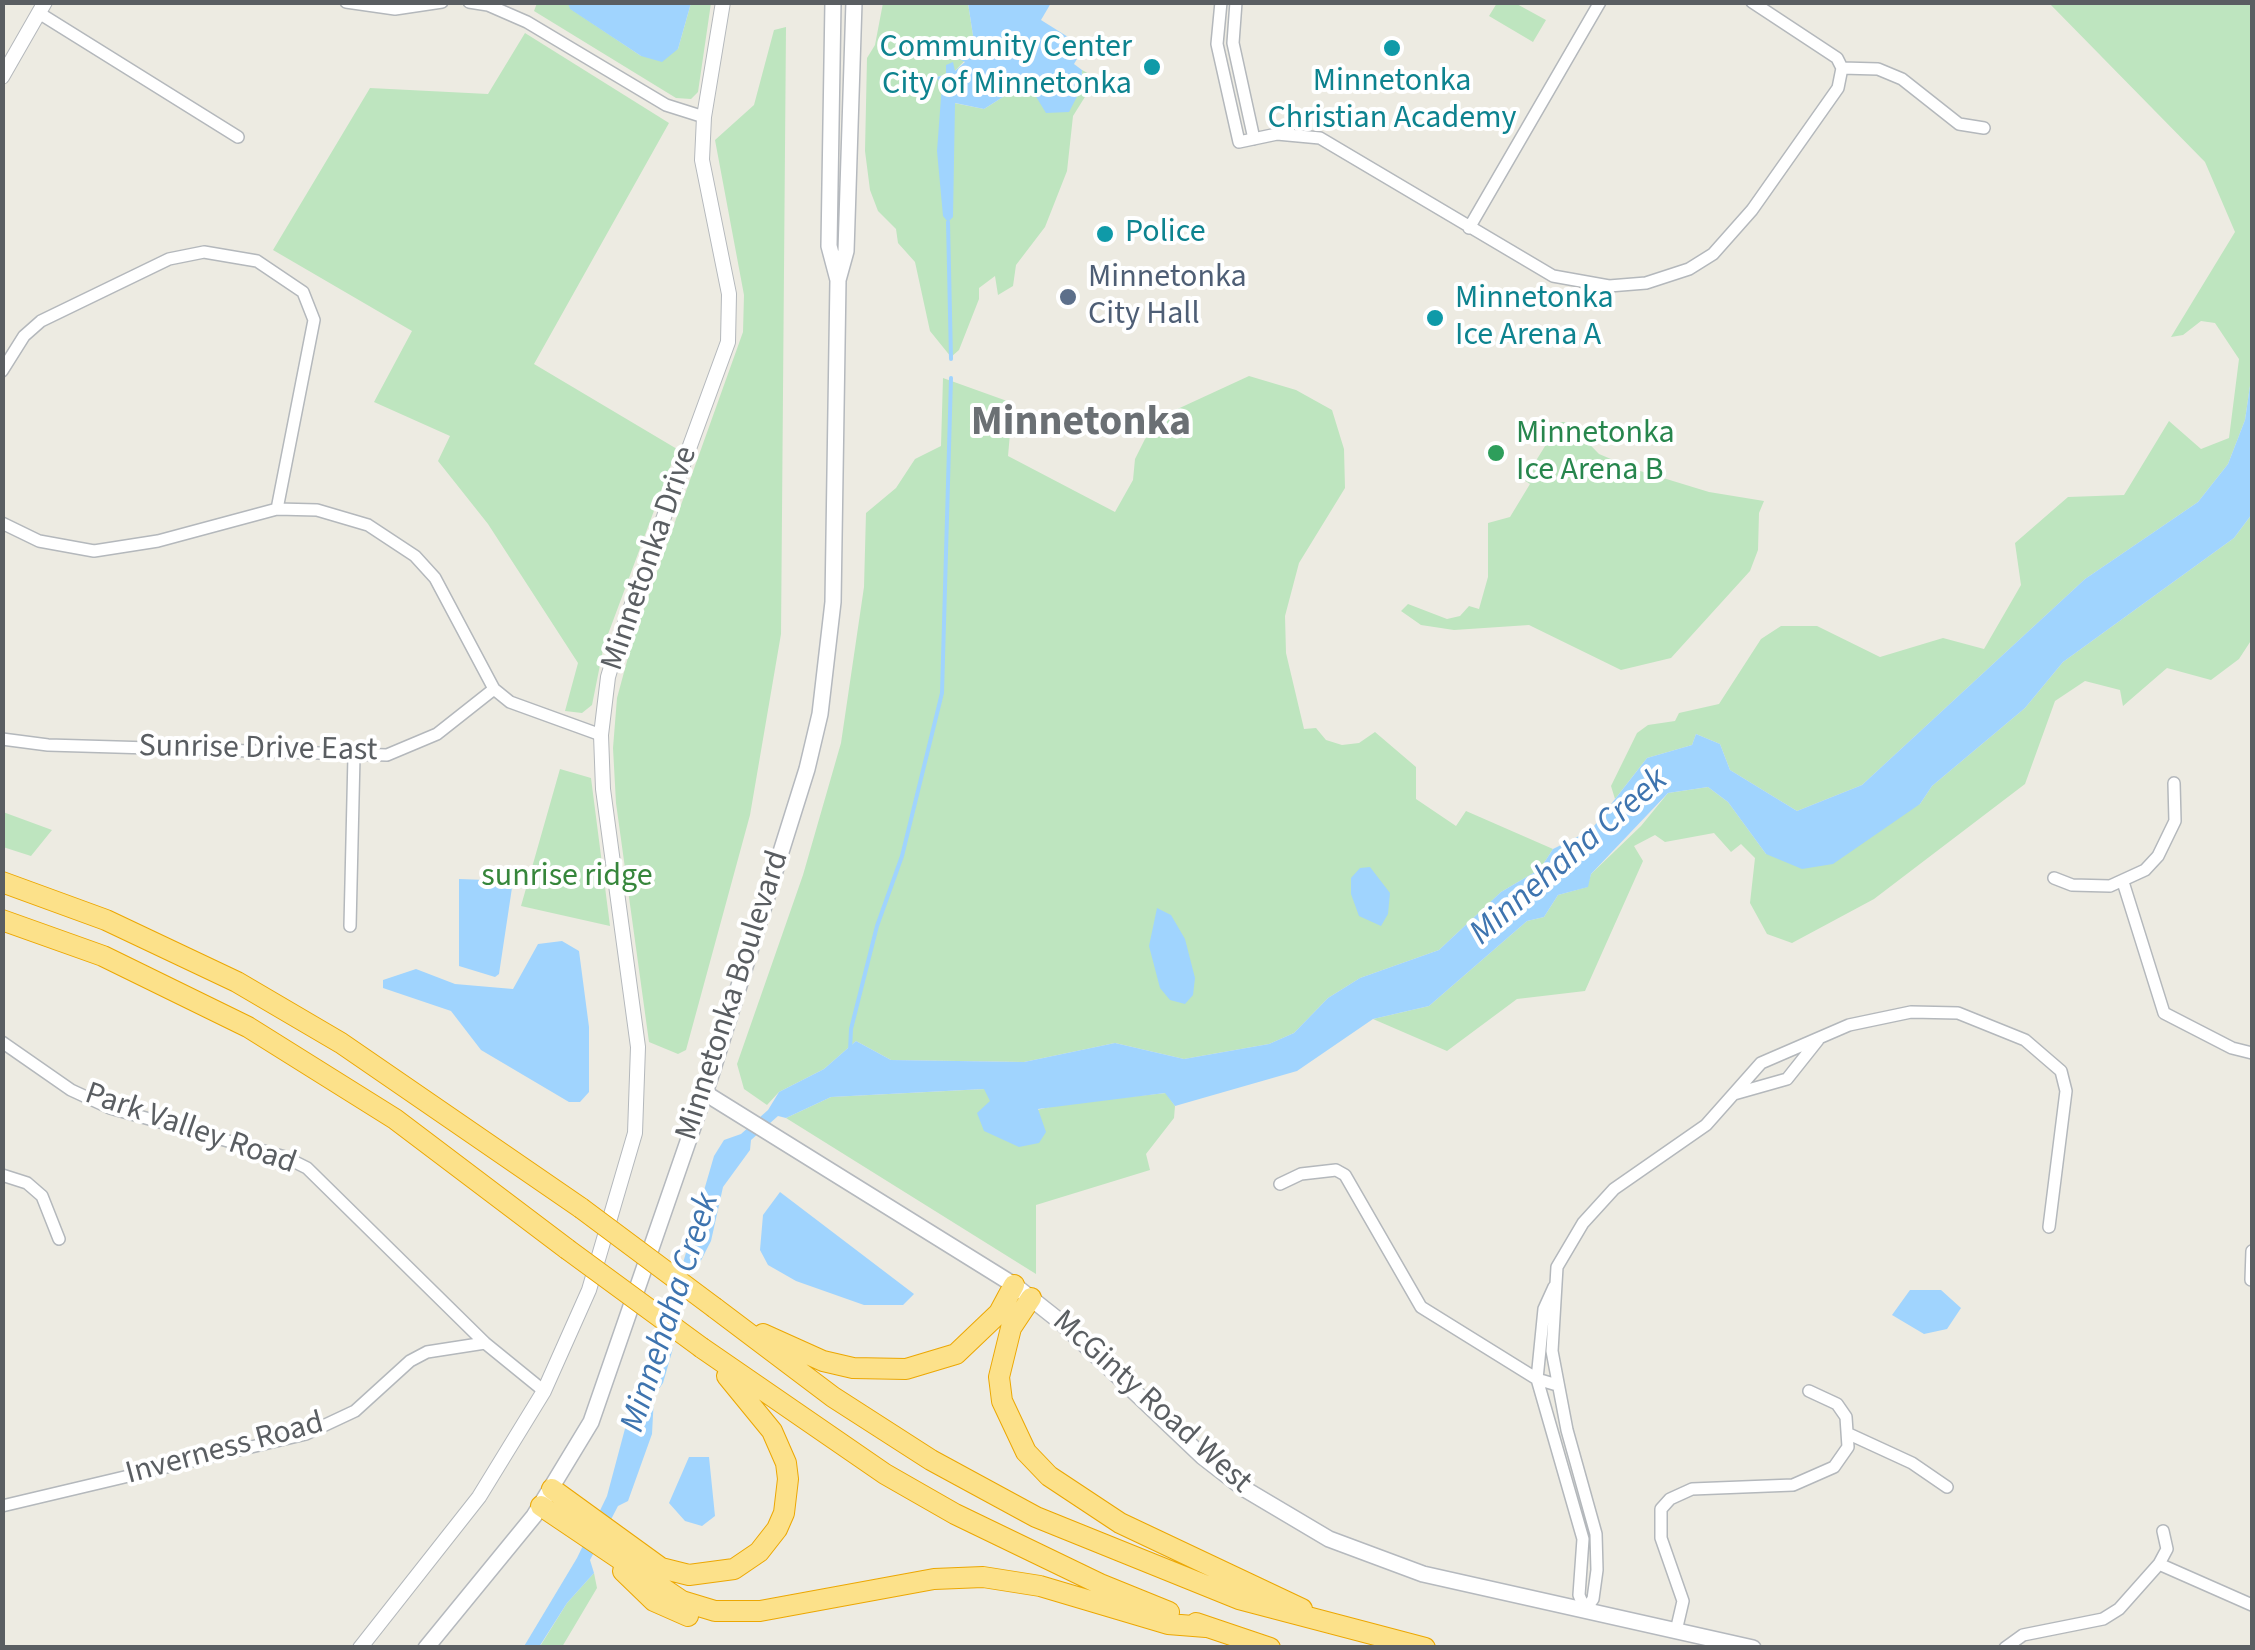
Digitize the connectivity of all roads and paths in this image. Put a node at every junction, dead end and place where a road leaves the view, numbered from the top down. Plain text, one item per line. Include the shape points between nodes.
1 (346, 2) edge
2 (442, 2) edge
3 (468, 2) edge
4 (723, 2) edge
5 (833, 2) edge
6 (854, 2) edge
7 (1221, 2) edge
8 (1236, 2) edge
9 (1600, 2) edge
10 (1752, 2) edge
11 (488, 4) edge
12 (42, 8) edge
13 (1842, 68) junction
14 (2, 77) edge
15 (704, 116) junction
16 (1984, 128) dead end
17 (238, 137) dead end
18 (1254, 139) junction
19 (1470, 228) junction
20 (838, 280) junction
21 (2, 372) edge
22 (277, 510) junction
23 (2, 523) edge
24 (494, 689) junction
25 (601, 735) junction
26 (2, 739) edge
27 (354, 756) junction
28 (2174, 783) dead end
29 (2054, 878) dead end
30 (2, 882) edge
31 (2123, 882) junction
32 (2, 920) edge
33 (350, 926) dead end
34 (1821, 1036) junction
35 (2, 1042) edge
36 (2252, 1053) edge
37 (705, 1093) junction
38 (1734, 1094) junction
39 (2, 1175) edge
40 (1280, 1184) dead end
41 (2049, 1227) dead end
42 (59, 1240) dead end
43 (2252, 1251) edge
44 (2251, 1280) edge
45 (1554, 1288) junction
46 (1023, 1292) junction
47 (715, 1308) junction
48 (485, 1343) junction
49 (702, 1348) junction
50 (1538, 1379) junction
51 (1557, 1384) junction
52 (544, 1391) junction
53 (1809, 1391) dead end
54 (1849, 1434) junction
55 (1947, 1487) dead end
56 (546, 1498) junction
57 (2, 1506) edge
58 (2163, 1531) dead end
59 (2159, 1564) junction
60 (2252, 1605) edge
61 (1585, 1610) junction
62 (1334, 1627) junction
63 (1206, 1628) junction
64 (1676, 1631) junction
65 (360, 1648) edge
66 (426, 1648) edge
67 (1270, 1648) edge
68 (1426, 1648) edge
69 (1753, 1648) edge
70 (2006, 1648) edge

1 - 2 street via 395,9
3 - 11 street
4 - 15 street, Minnetonka Drive
5 - 20 main road, Minnetonka Boulevard via 829,246
6 - 20 main road, Minnetonka Boulevard via 846,251
7 - 18 street via 1218,44 1240,142
8 - 18 street via 1232,43
9 - 19 street
10 - 13 street via 1832,52
11 - 15 street via 666,105
12 - 14 street
12 - 17 street
13 - 16 street via 1878,69 1902,79 1959,124
13 - 19 street via 1831,100 1752,210 1713,254 1662,278 1626,286 1578,283
15 - 25 street, Minnetonka Drive via 702,160 728,294 728,342 620,637
18 - 19 street via 1320,138
20 - 37 main road, Minnetonka Boulevard via 834,602 820,714
21 - 22 street via 41,321 169,259 204,252 257,261 303,292 314,320
22 - 23 street via 94,551 39,541
22 - 24 street via 318,510 354,520 416,556 447,595
24 - 25 street via 510,702
24 - 27 street, Sunrise Drive East via 420,743
25 - 52 street, Minnetonka Drive via 639,1096 604,1245
26 - 27 street, Sunrise Drive East
27 - 33 street
28 - 31 street via 2168,840 2145,870
29 - 31 street via 2090,888
30 - 47 highway, bridge via 106,920 253,991 341,1043
31 - 36 street via 2164,1013
32 - 49 highway, bridge via 103,956 262,1035 395,1119
34 - 38 street via 1762,1063
34 - 38 street via 1787,1078
34 - 41 street via 1882,1016 1940,1012 2000,1028 2047,1055 2066,1091
35 - 48 street, Park Valley Road via 110,1108 307,1168
37 - 46 main road, McGinty Road West
37 - 56 main road, Minnetonka Boulevard via 591,1422
38 - 45 street via 1696,1134 1598,1204 1568,1244
39 - 42 street via 42,1196
40 - 50 street via 1301,1174 1336,1170 1345,1176 1414,1300
43 - 44 street
45 - 50 street via 1544,1309
45 - 51 street
46 - 47 highway via 956,1354 906,1368 823,1361
46 - 61 main road, McGinty Road West via 1203,1457 1286,1515 1375,1559
46 - 62 highway via 998,1377 1026,1452 1049,1476 1120,1523
47 - 62 highway via 833,1397 1036,1517 1239,1600
48 - 52 street, Park Valley Road
48 - 57 street, Inverness Road via 427,1352 356,1410 306,1434
49 - 56 highway via 759,1411 786,1462 784,1512 759,1552 720,1573 661,1568
49 - 63 highway via 955,1514
50 - 51 street
50 - 61 street via 1584,1539
51 - 61 street via 1596,1534 1593,1599
52 - 65 street, Minnetonka Drive via 479,1497
53 - 54 street via 1837,1404
54 - 55 street
54 - 64 street via 1842,1458 1808,1481 1705,1486 1670,1499 1658,1522 1683,1601
56 - 63 highway via 682,1601 715,1612 760,1611 934,1579 1018,1582 1168,1624
56 - 66 main road, Minnetonka Boulevard
58 - 59 street via 2167,1549
59 - 60 street
59 - 70 street via 2134,1596 2102,1619 2023,1636
61 - 64 main road, McGinty Road West
62 - 68 highway
63 - 67 highway
64 - 69 main road, McGinty Road West

